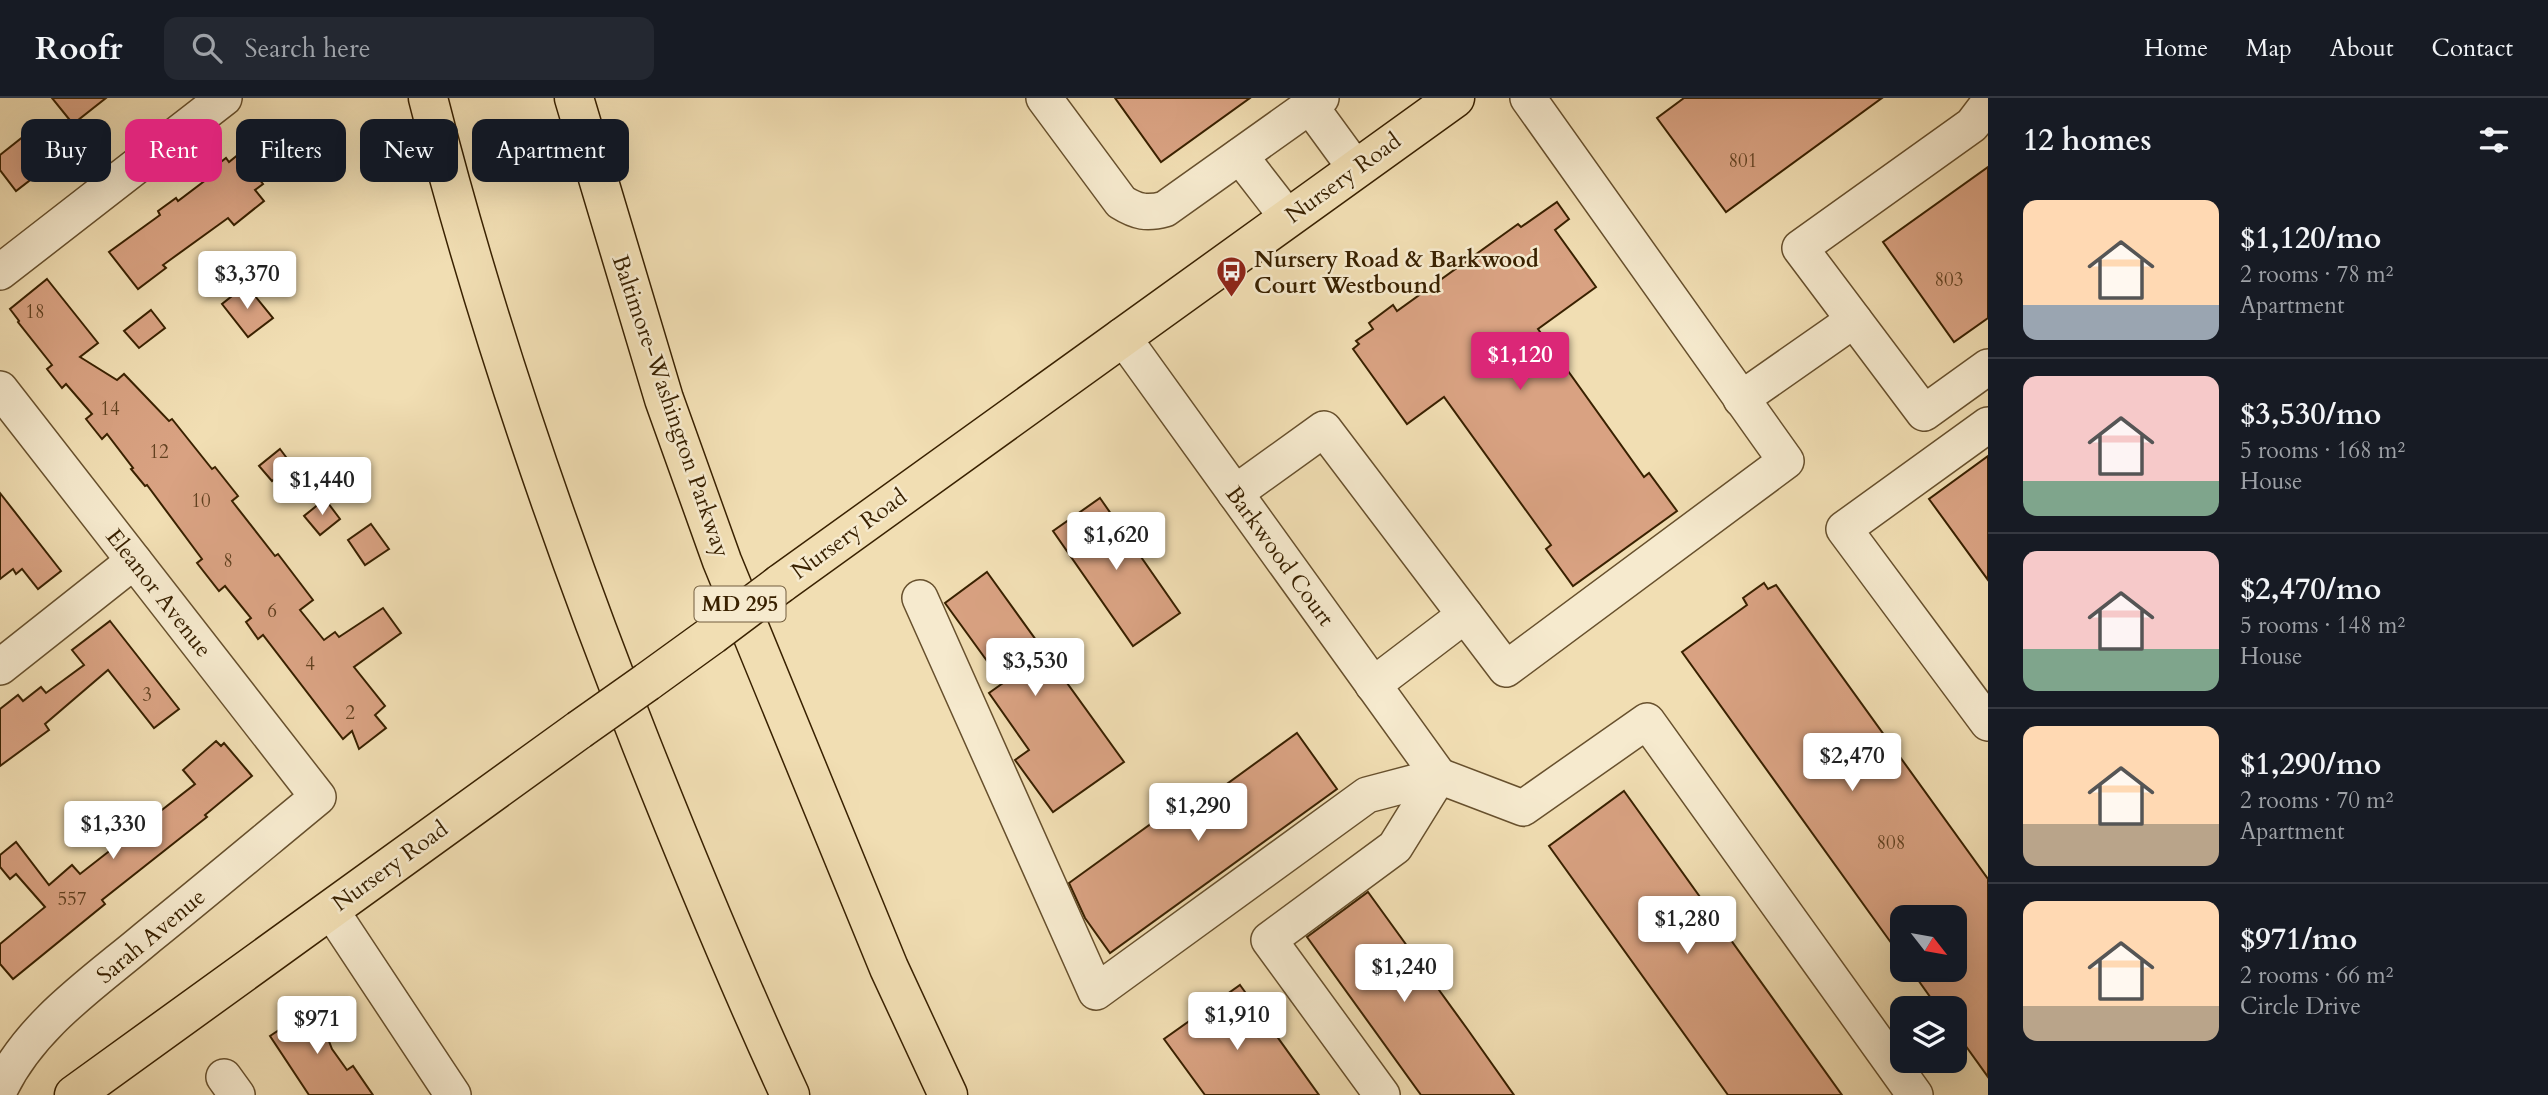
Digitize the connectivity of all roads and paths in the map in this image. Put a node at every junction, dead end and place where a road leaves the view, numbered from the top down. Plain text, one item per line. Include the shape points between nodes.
1 (224, 98) edge
2 (428, 98) edge
3 (574, 98) edge
4 (1044, 98) edge
5 (1455, 98) edge
6 (1528, 98) edge
7 (1316, 102) edge
8 (1988, 104) edge
9 (1240, 156) junction
10 (1356, 169) junction
11 (1288, 218) junction
12 (0, 272) edge
13 (1854, 320) junction
14 (1122, 336) junction
15 (1988, 368) edge
16 (0, 389) edge
17 (1741, 399) junction
18 (1988, 425) edge
19 (1235, 493) junction
20 (134, 561) junction
21 (920, 598) dead end
22 (1465, 615) junction
23 (0, 667) edge
24 (1373, 685) junction
25 (1988, 723) edge
26 (1439, 776) junction
27 (318, 797) joint
28 (330, 909) junction
29 (0, 1089) edge
30 (74, 1095) edge
31 (453, 1095) edge
32 (790, 1095) edge
33 (948, 1095) edge
34 (1382, 1095) edge
35 (1914, 1095) edge

1 - 12 street
2 - 32 main road via 477,280 603,648 686,857
3 - 33 main road, Baltimore-Washington Parkway / MD 295 via 664,399 722,561 889,968
4 - 9 street via 1121,202 1133,210 1165,209
5 - 10 main road, Nursery Road
6 - 17 street
7 - 9 street
7 - 10 street
8 - 13 street via 1972,125 1800,248
9 - 11 street
10 - 11 main road, Nursery Road
11 - 14 main road, Nursery Road
13 - 15 street via 1924,413
13 - 17 street
14 - 19 street, Barkwood Court
14 - 28 main road, Nursery Road, bridge
16 - 20 street, Eleanor Avenue
17 - 22 street via 1786,461 1506,669
18 - 25 street via 1844,529
19 - 22 street via 1324,429
19 - 24 street, Barkwood Court
20 - 23 street
20 - 27 street, Eleanor Avenue
21 - 26 street via 1096,992 1367,795
22 - 24 street
24 - 26 street, Barkwood Court
26 - 34 street via 1395,847 1269,940
26 - 35 street via 1523,808 1647,721
27 - 29 street, Sarah Avenue via 33,1036
28 - 30 main road, Nursery Road
28 - 31 street

